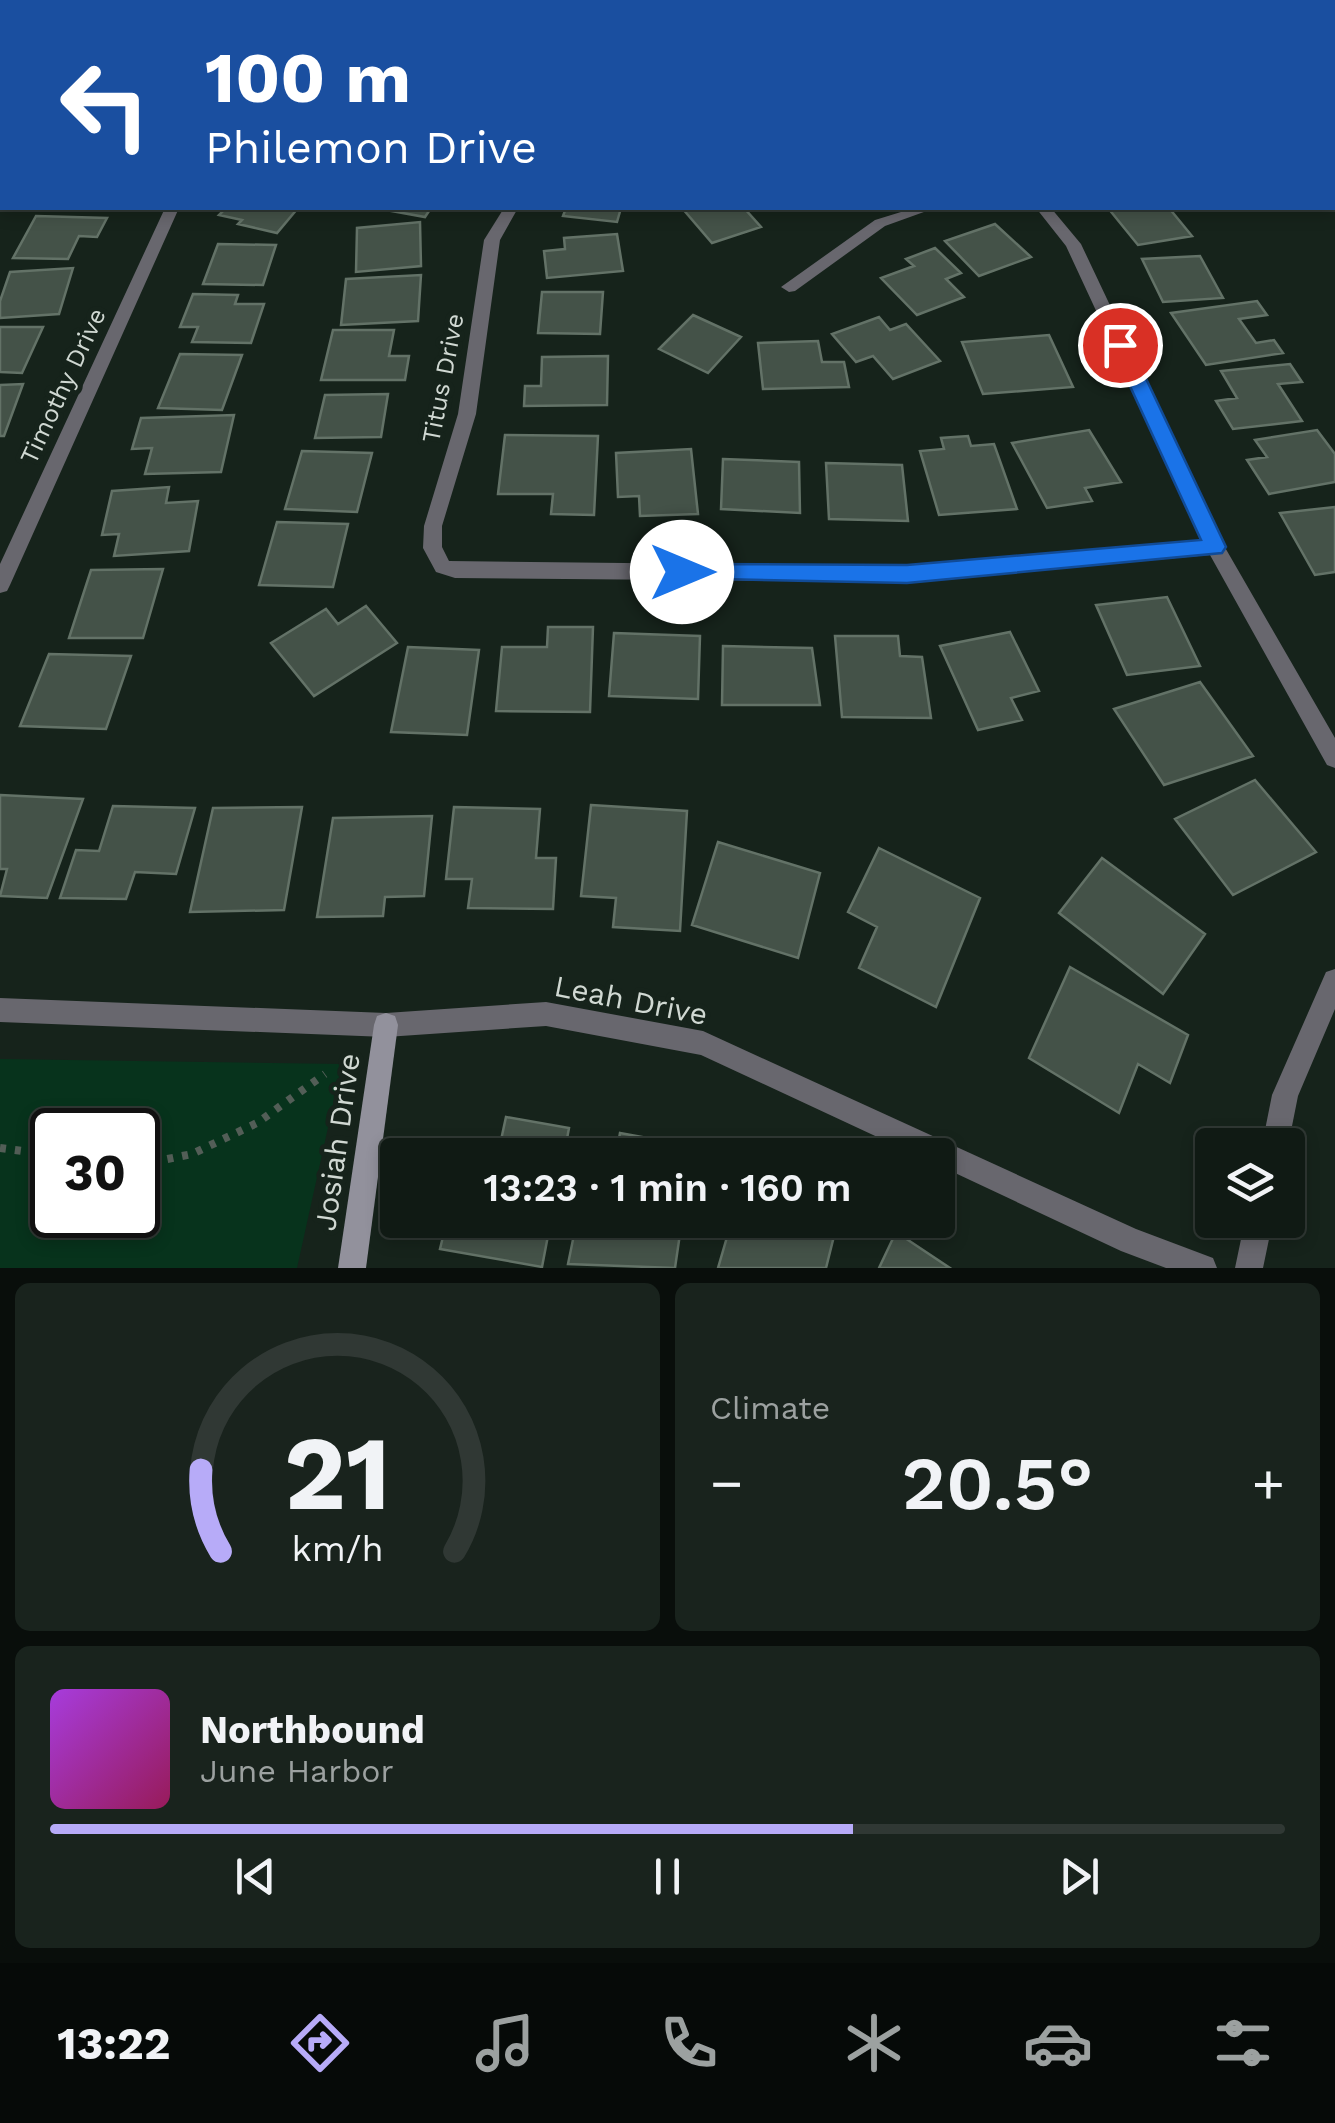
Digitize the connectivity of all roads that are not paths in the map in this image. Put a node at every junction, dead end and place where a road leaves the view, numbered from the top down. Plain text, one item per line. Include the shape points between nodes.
1 (171, 210) edge
2 (510, 210) edge
3 (922, 210) edge
4 (1045, 210) edge
5 (789, 286) dead end
6 (1215, 547) junction
7 (0, 585) edge
8 (1335, 758) edge
9 (1335, 981) edge
10 (0, 1010) edge
11 (386, 1026) junction
12 (1278, 1128) edge
13 (1255, 1238) edge
14 (352, 1268) edge
15 (1204, 1268) edge
16 (1249, 1268) edge

1 - 7 street, Timothy Drive
2 - 6 street, Titus Drive via 492,240 467,414 434,526 436,560 454,570 907,574
3 - 5 street via 880,223
4 - 6 street via 1074,244
6 - 8 street
9 - 12 street via 1285,1095
10 - 11 street, Leah Drive
11 - 14 street, Josiah Drive
11 - 15 street, Leah Drive via 546,1014 702,1043 1131,1241
13 - 16 street

